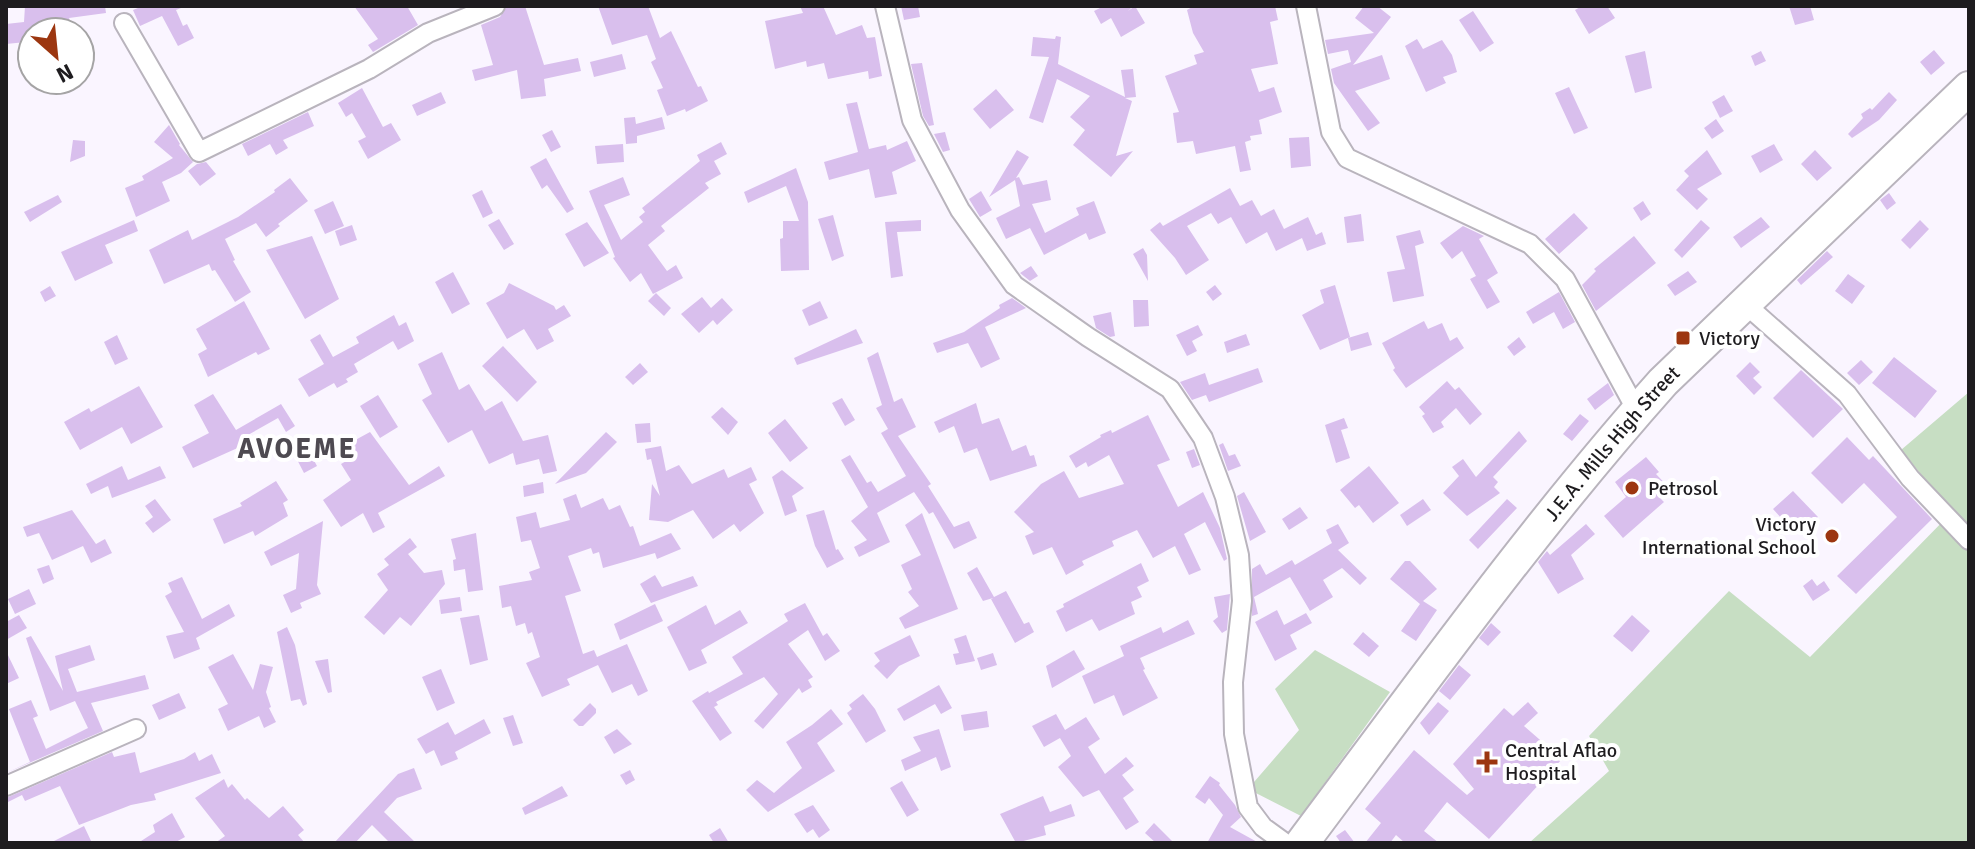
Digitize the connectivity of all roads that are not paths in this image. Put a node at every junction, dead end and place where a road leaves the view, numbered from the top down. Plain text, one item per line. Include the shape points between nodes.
1 (495, 6) edge
2 (885, 6) edge
3 (1306, 6) edge
4 (124, 23) dead end
5 (1969, 88) edge
6 (1744, 303) junction
7 (1637, 411) junction
8 (1969, 540) edge
9 (136, 729) dead end
10 (6, 786) edge
11 (1285, 843) edge
12 (1302, 843) edge

1 - 4 street via 428,33 369,69 199,152
2 - 11 street via 912,120 960,210 1005,273 1075,329 1170,389 1203,438 1239,555 1242,601 1233,682 1234,734 1248,807
3 - 7 street via 1331,132 1347,158 1530,244 1565,279
5 - 6 highway, J.E.A. Mills High Street
6 - 7 highway, J.E.A. Mills High Street
6 - 8 street via 1847,394 1910,478
7 - 12 highway, J.E.A. Mills High Street via 1522,550
9 - 10 street

